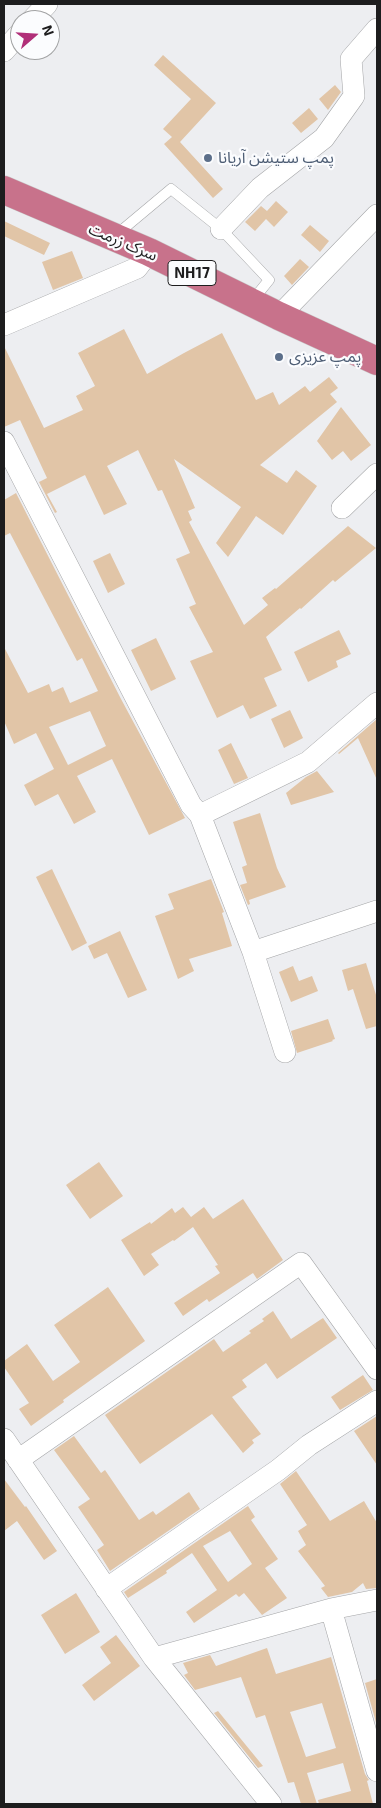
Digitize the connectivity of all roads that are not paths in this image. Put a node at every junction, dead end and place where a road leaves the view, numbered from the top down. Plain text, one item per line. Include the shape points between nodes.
1 (377, 29) edge
2 (4, 190) edge
3 (377, 215) edge
4 (221, 229) junction
5 (113, 238) junction
6 (149, 252) junction
7 (251, 302) junction
8 (279, 316) junction
9 (4, 325) edge
10 (377, 361) edge
11 (4, 442) edge
12 (377, 474) edge
13 (342, 508) dead end
14 (377, 703) edge
15 (200, 815) junction
16 (377, 911) edge
17 (253, 952) junction
18 (285, 1052) dead end
19 (377, 1369) edge
20 (377, 1401) edge
21 (4, 1439) edge
22 (18, 1460) junction
23 (106, 1589) junction
24 (377, 1600) edge
25 (331, 1609) junction
26 (154, 1658) junction
27 (377, 1771) edge
28 (272, 1804) edge

1 - 4 street via 351,59 354,96 324,138 260,188
2 - 5 highway, سرک زرمت / NH17
3 - 8 street
4 - 5 lane via 171,190
4 - 7 lane via 269,280
5 - 6 highway, سرک زرمت / NH17
6 - 7 highway, سرک زرمت / NH17
6 - 9 street via 137,268
7 - 8 highway, سرک زرمت / NH17
8 - 10 highway, سرک زرمت / NH17
11 - 15 street via 191,804
12 - 13 street
14 - 15 street via 308,762
15 - 17 street
16 - 17 street
17 - 18 street
19 - 22 street via 301,1263
20 - 23 street via 309,1445
21 - 22 street
22 - 23 street
23 - 26 street
24 - 25 street
25 - 26 street
25 - 27 street
26 - 28 street

